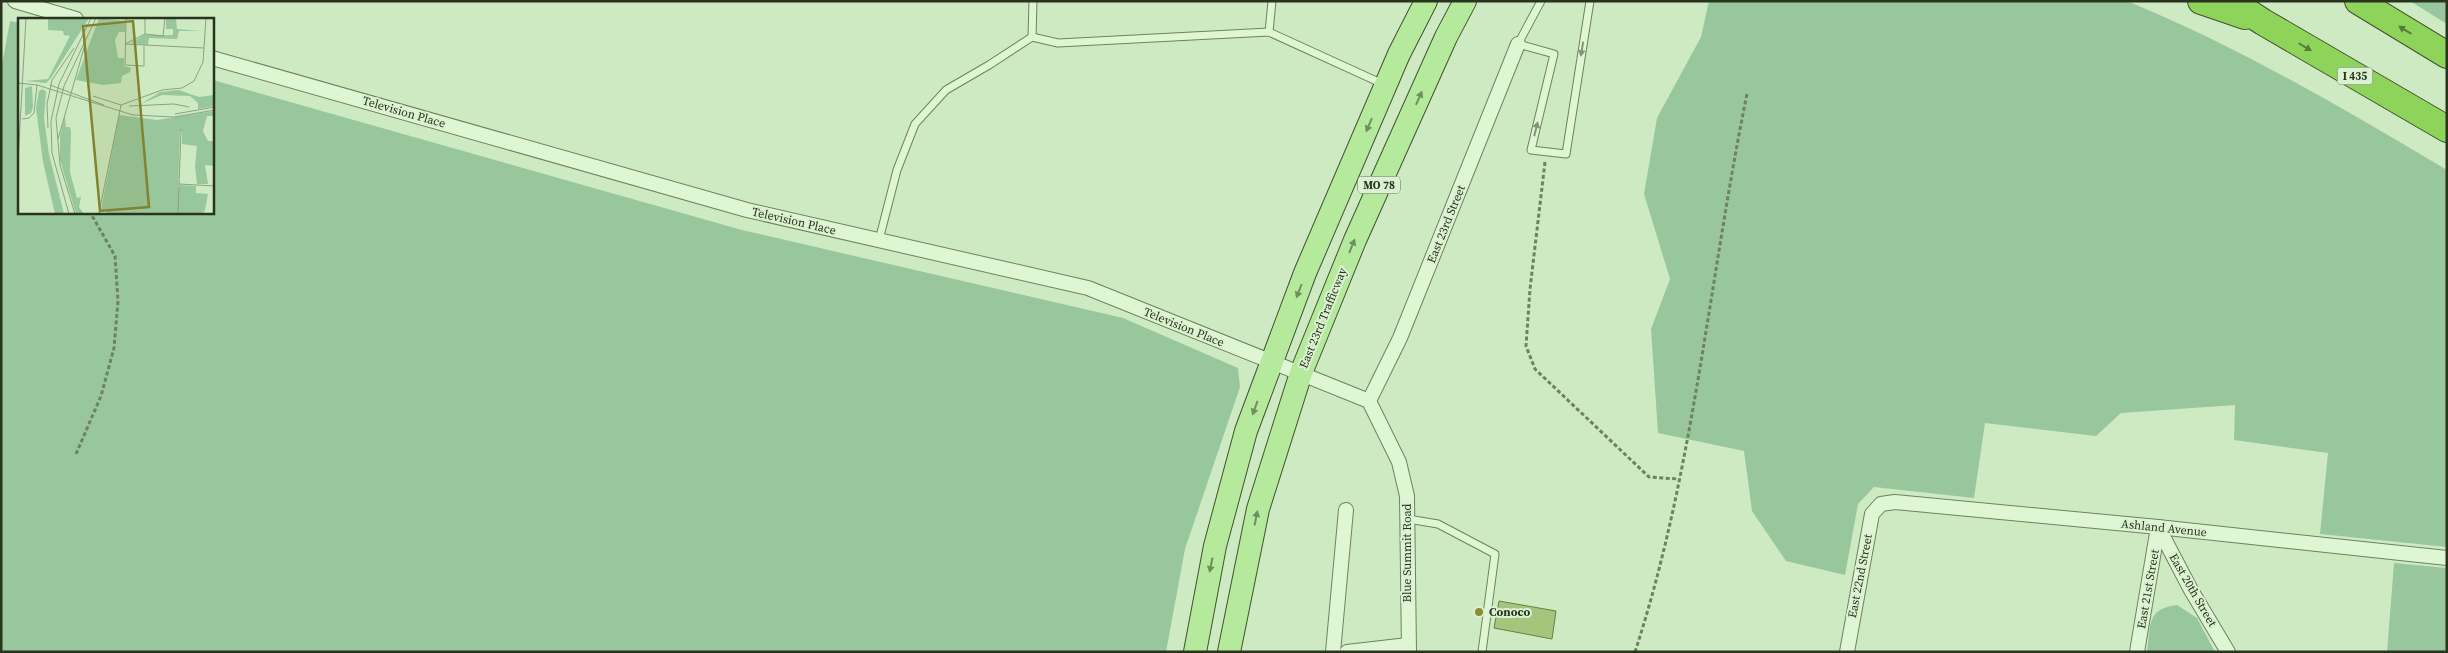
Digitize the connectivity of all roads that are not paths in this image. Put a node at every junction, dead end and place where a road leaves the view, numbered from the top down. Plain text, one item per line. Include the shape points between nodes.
1 (15, 1) edge
2 (1033, 1) edge
3 (1272, 1) edge
4 (1426, 1) edge
5 (1465, 1) edge
6 (1541, 1) edge
7 (1590, 1) edge
8 (2201, 1) edge
9 (2231, 1) edge
10 (2358, 1) edge
11 (73, 18) edge
12 (2262, 22) junction
13 (1269, 32) junction
14 (1032, 37) junction
15 (1518, 44) junction
16 (2447, 55) edge
17 (214, 59) edge
18 (1386, 85) junction
19 (2447, 129) edge
20 (879, 240) junction
21 (1271, 362) junction
22 (1301, 373) junction
23 (1369, 401) junction
24 (1881, 504) joint
25 (1346, 510) dead end
26 (1408, 519) junction
27 (2158, 527) junction
28 (2447, 558) edge
29 (1409, 648) edge
30 (1195, 652) edge
31 (1229, 652) edge
32 (1333, 652) edge
33 (1347, 652) edge
34 (1482, 652) edge
35 (1847, 652) edge
36 (2137, 652) edge
37 (2228, 652) edge

1 - 11 street
2 - 14 lane
3 - 13 lane
4 - 18 main road, MO 78
22 -> 5 main road, East 23rd Trafficway / MO 78 via 1355,240 1446,36
6 - 15 lane
7 -> 15 lane via 1566,154 1530,150 1554,54
8 - 12 highway
9 - 12 highway, I 435
16 -> 10 highway
12 -> 19 highway, I 435
13 - 14 lane via 1058,43
13 - 18 lane
14 - 20 lane via 946,90 915,124 897,170
15 - 23 street, East 23rd Street via 1400,338
17 - 20 street, Television Place via 747,210
18 -> 21 main road, MO 78 via 1305,273
20 - 21 street, Television Place via 1088,288
21 - 22 street, Television Place
21 -> 30 main road, MO 78 via 1246,431 1215,546
22 - 23 street, Television Place
31 -> 22 main road, East 23rd Trafficway / MO 78 via 1258,509
23 - 26 street, Blue Summit Road via 1399,462 1407,496
24 - 27 street, Ashland Avenue via 1895,502
24 - 35 street, East 22nd Street via 1872,514
25 - 32 street
26 - 29 street, Blue Summit Road
26 - 34 lane via 1438,524 1495,554
27 - 28 street, Ashland Avenue
27 - 36 street, East 21st Street
27 - 37 street, East 20th Street
29 - 33 street

